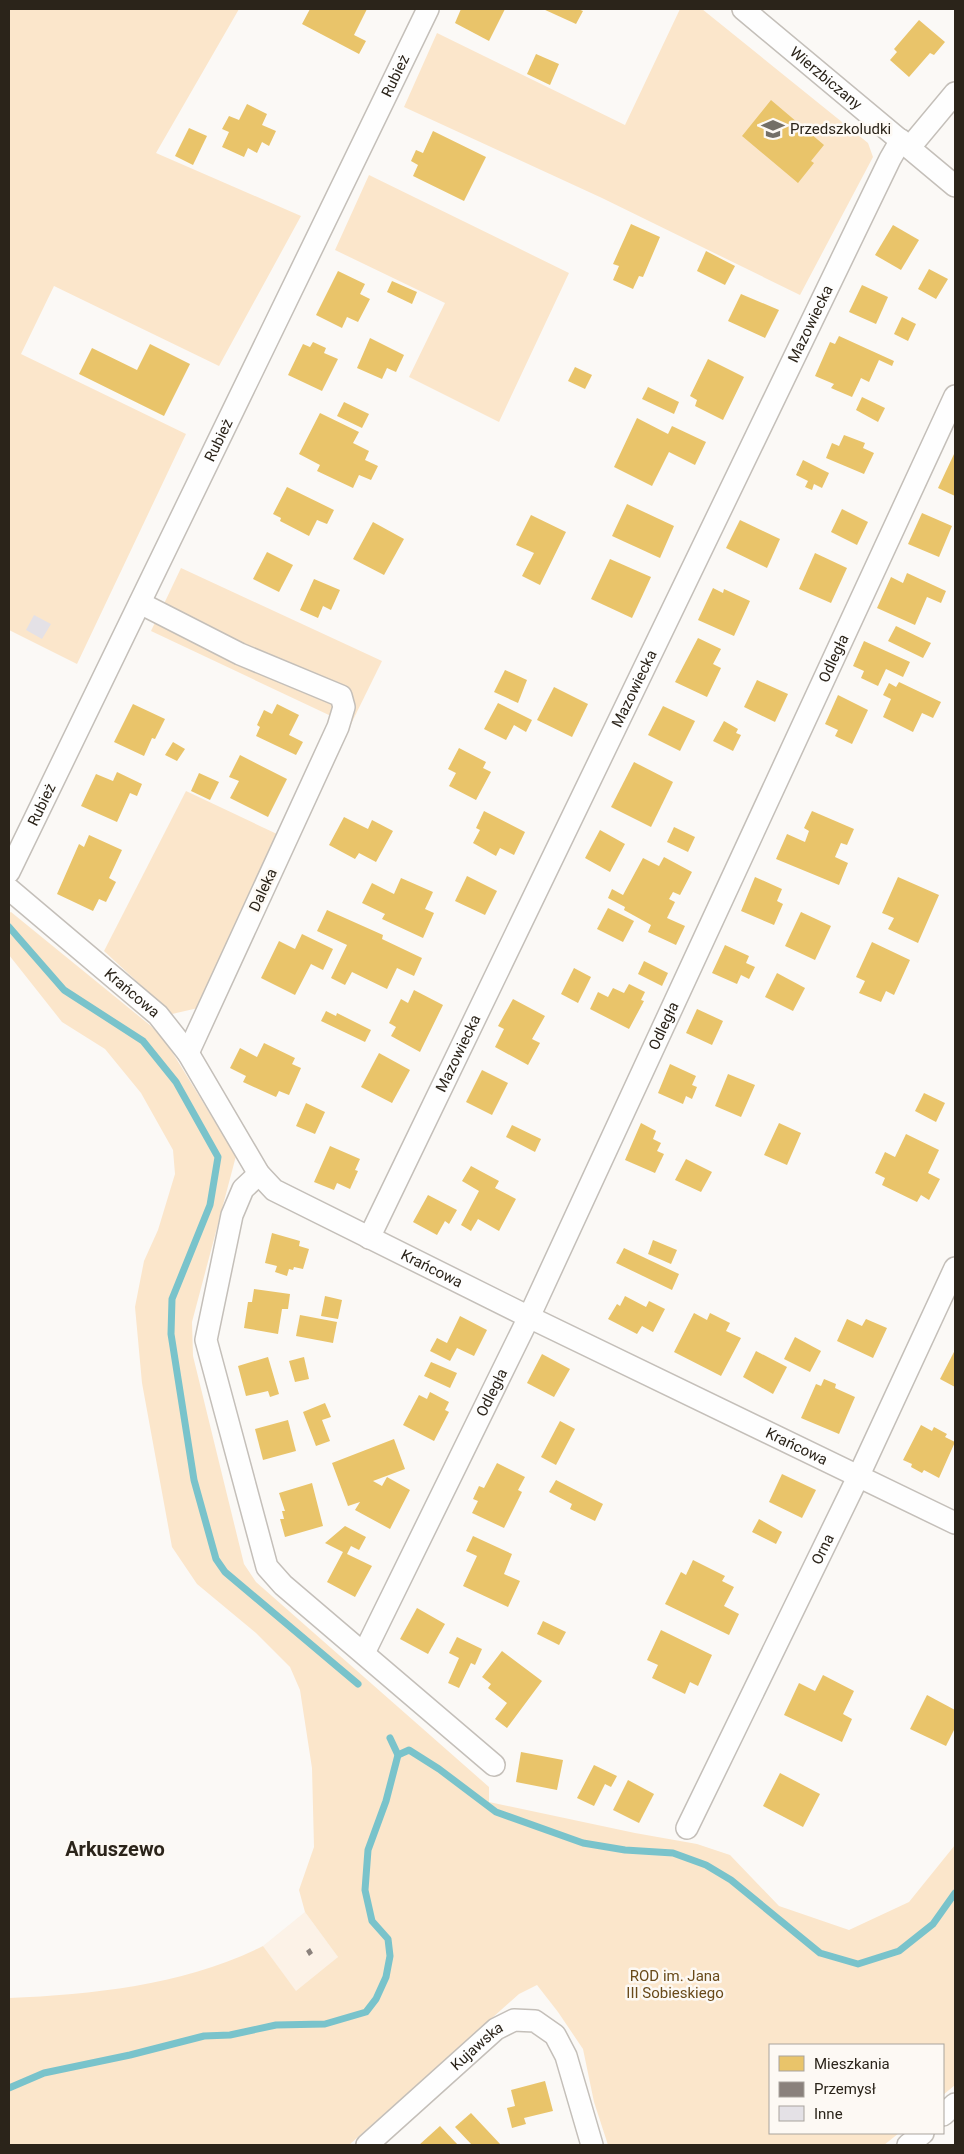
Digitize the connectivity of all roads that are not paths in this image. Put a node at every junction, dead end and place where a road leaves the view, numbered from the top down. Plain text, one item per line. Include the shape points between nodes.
1 (428, 9) edge
2 (742, 9) edge
3 (955, 93) edge
4 (906, 143) junction
5 (955, 186) edge
6 (955, 396) edge
7 (140, 603) junction
8 (9, 872) edge
9 (9, 889) edge
10 (188, 1053) junction
11 (259, 1174) junction
12 (369, 1238) junction
13 (955, 1268) edge
14 (528, 1317) junction
15 (859, 1475) junction
16 (955, 1523) edge
17 (364, 1653) junction
18 (494, 1765) dead end
19 (687, 1828) dead end
20 (955, 2104) edge
21 (944, 2114) edge
22 (922, 2134) edge
23 (367, 2145) edge
24 (592, 2145) edge
25 (908, 2145) edge

1 - 7 street, Rubież
2 - 4 street, Wierzbiczany
3 - 4 street, Mazowiecka
4 - 5 street, Wierzbiczany
4 - 12 street, Mazowiecka via 890,159
6 - 14 street, Odległa
7 - 8 street, Rubież
7 - 10 street, Daleka via 240,654 340,696 344,707 338,727
9 - 10 street, Krańcowa via 158,1015
10 - 11 street, Krańcowa
11 - 12 street, Krańcowa via 274,1190
11 - 17 street via 243,1189 232,1215 206,1340 268,1567 284,1585
12 - 14 street, Krańcowa
13 - 15 street, Orna
14 - 15 street, Krańcowa
14 - 17 street, Odległa
15 - 16 street, Krańcowa
15 - 19 street, Orna
17 - 18 street
20 - 21 street
22 - 25 street
23 - 24 street, Kujawska via 496,2030 514,2020 535,2021 555,2035 566,2056

